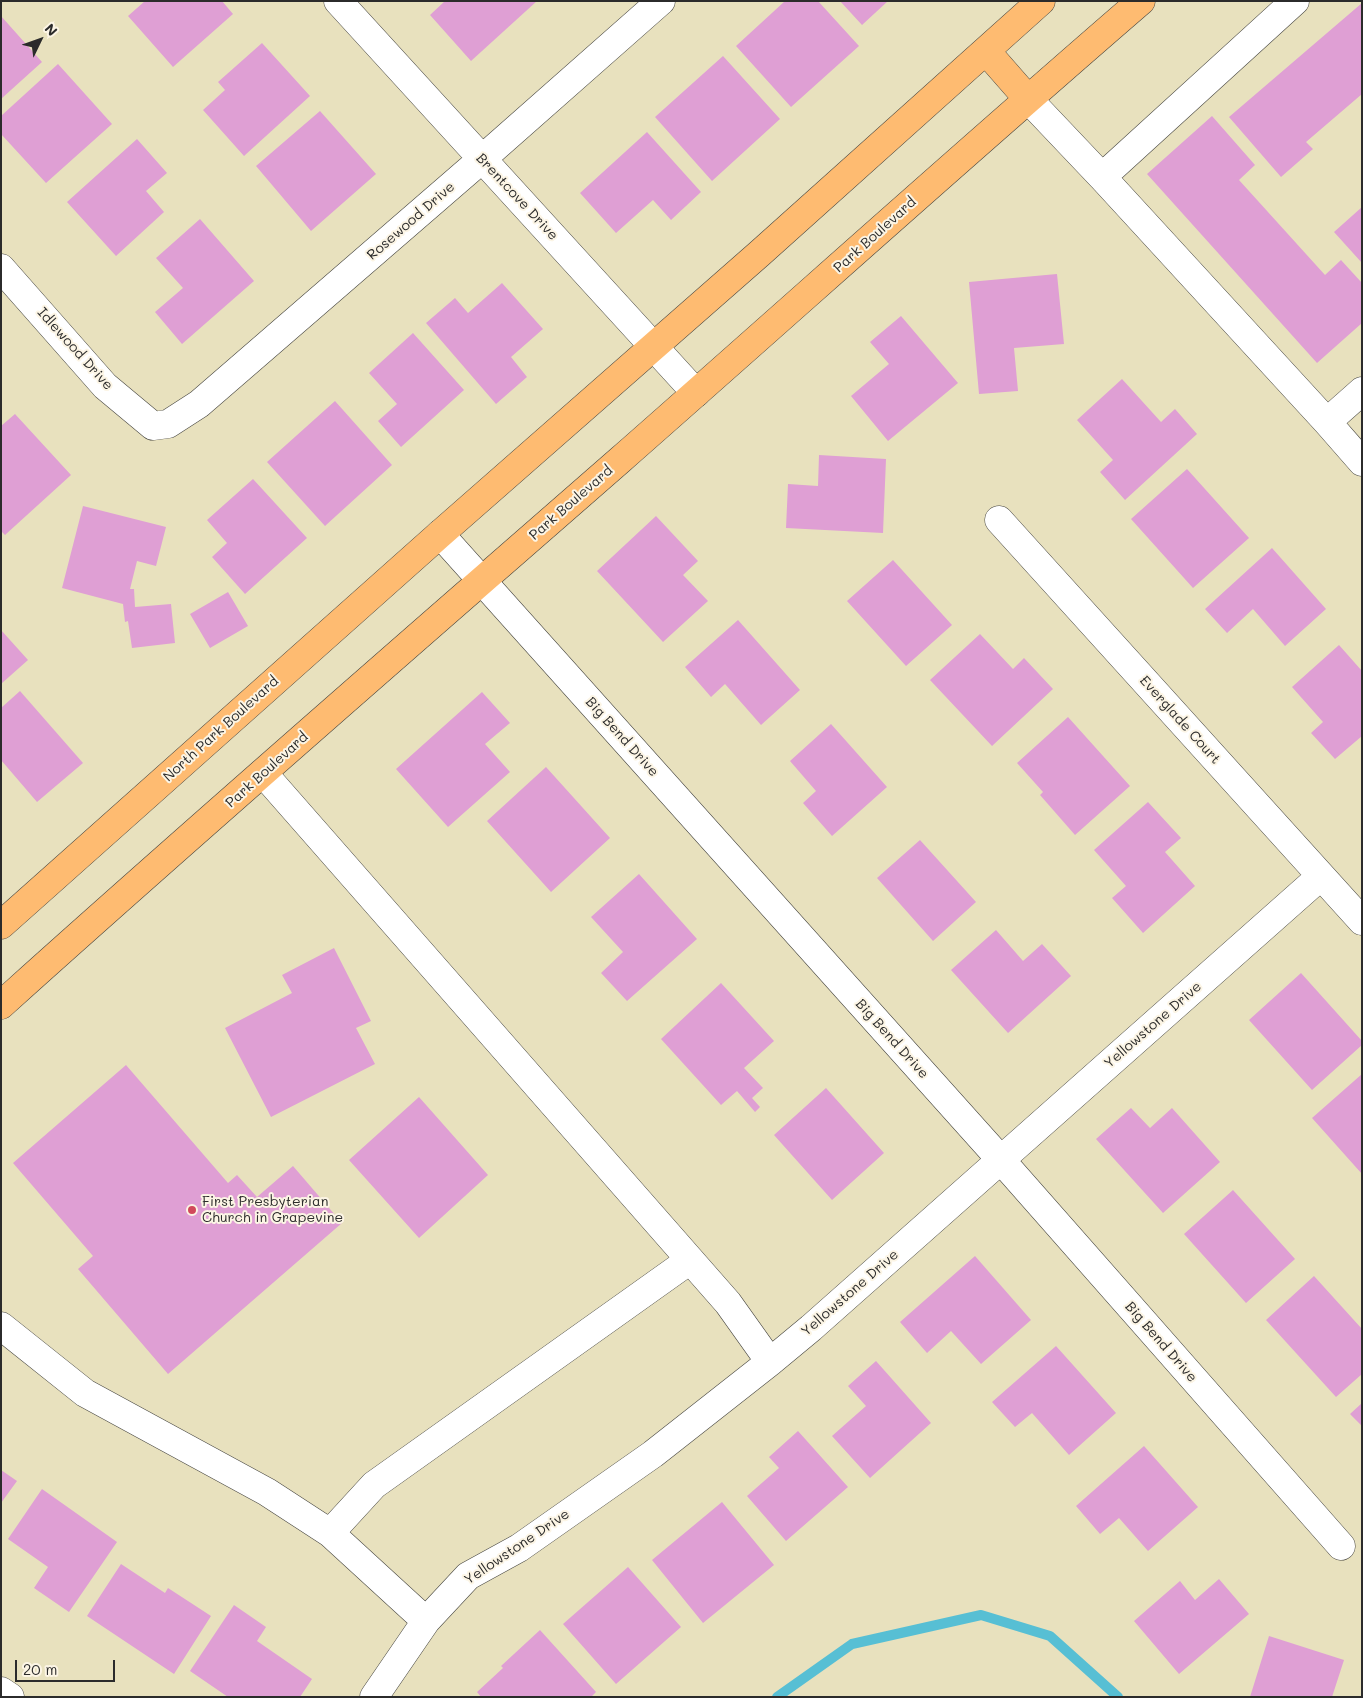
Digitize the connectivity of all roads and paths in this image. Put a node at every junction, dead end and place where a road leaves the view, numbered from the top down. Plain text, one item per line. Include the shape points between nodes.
1 (338, 1) edge
2 (661, 1) edge
3 (1041, 1) edge
4 (1142, 1) edge
5 (1295, 1) edge
6 (986, 51) junction
7 (1028, 99) junction
8 (482, 159) junction
9 (1102, 177) junction
10 (1, 268) edge
11 (654, 346) junction
12 (1362, 391) edge
13 (696, 393) junction
14 (1327, 422) junction
15 (153, 426) joint
16 (1362, 462) edge
17 (999, 520) dead end
18 (440, 534) junction
19 (482, 581) junction
20 (263, 773) junction
21 (1322, 876) junction
22 (4, 916) edge
23 (1362, 921) edge
24 (1, 1006) edge
25 (1001, 1160) junction
26 (690, 1260) junction
27 (1, 1326) edge
28 (770, 1362) junction
29 (330, 1533) junction
30 (1341, 1546) dead end
31 (426, 1622) junction
32 (1, 1691) edge
33 (10, 1697) edge
34 (374, 1697) edge

1 - 8 street, Brentcove Drive
2 - 8 street, Rosewood Drive
3 - 6 main road
4 - 7 main road, Park Boulevard
5 - 9 street
6 - 7 main road
6 - 11 main road
7 - 9 street
7 - 13 main road, Park Boulevard
8 - 11 street, Brentcove Drive
8 - 15 street, Rosewood Drive via 199,404 168,424
9 - 14 street
10 - 15 street, Idlewood Drive via 105,386
11 - 13 street, Brentcove Drive
11 - 18 main road
12 - 14 street
13 - 19 main road, Park Boulevard
14 - 16 street
17 - 21 street, Everglade Court
18 - 19 street, Big Bend Drive
18 - 22 main road, North Park Boulevard
19 - 20 main road, Park Boulevard
19 - 25 street, Big Bend Drive
20 - 24 main road, Park Boulevard
20 - 26 street
21 - 23 street, Everglade Court
21 - 25 street, Yellowstone Drive
25 - 28 street, Yellowstone Drive
25 - 30 street, Big Bend Drive
26 - 28 street via 728,1303
26 - 29 street via 374,1485
27 - 29 street via 85,1393 267,1492
28 - 31 street, Yellowstone Drive via 645,1459 519,1548 468,1576
29 - 31 street
31 - 34 street, Yellowstone Drive
32 - 33 street

